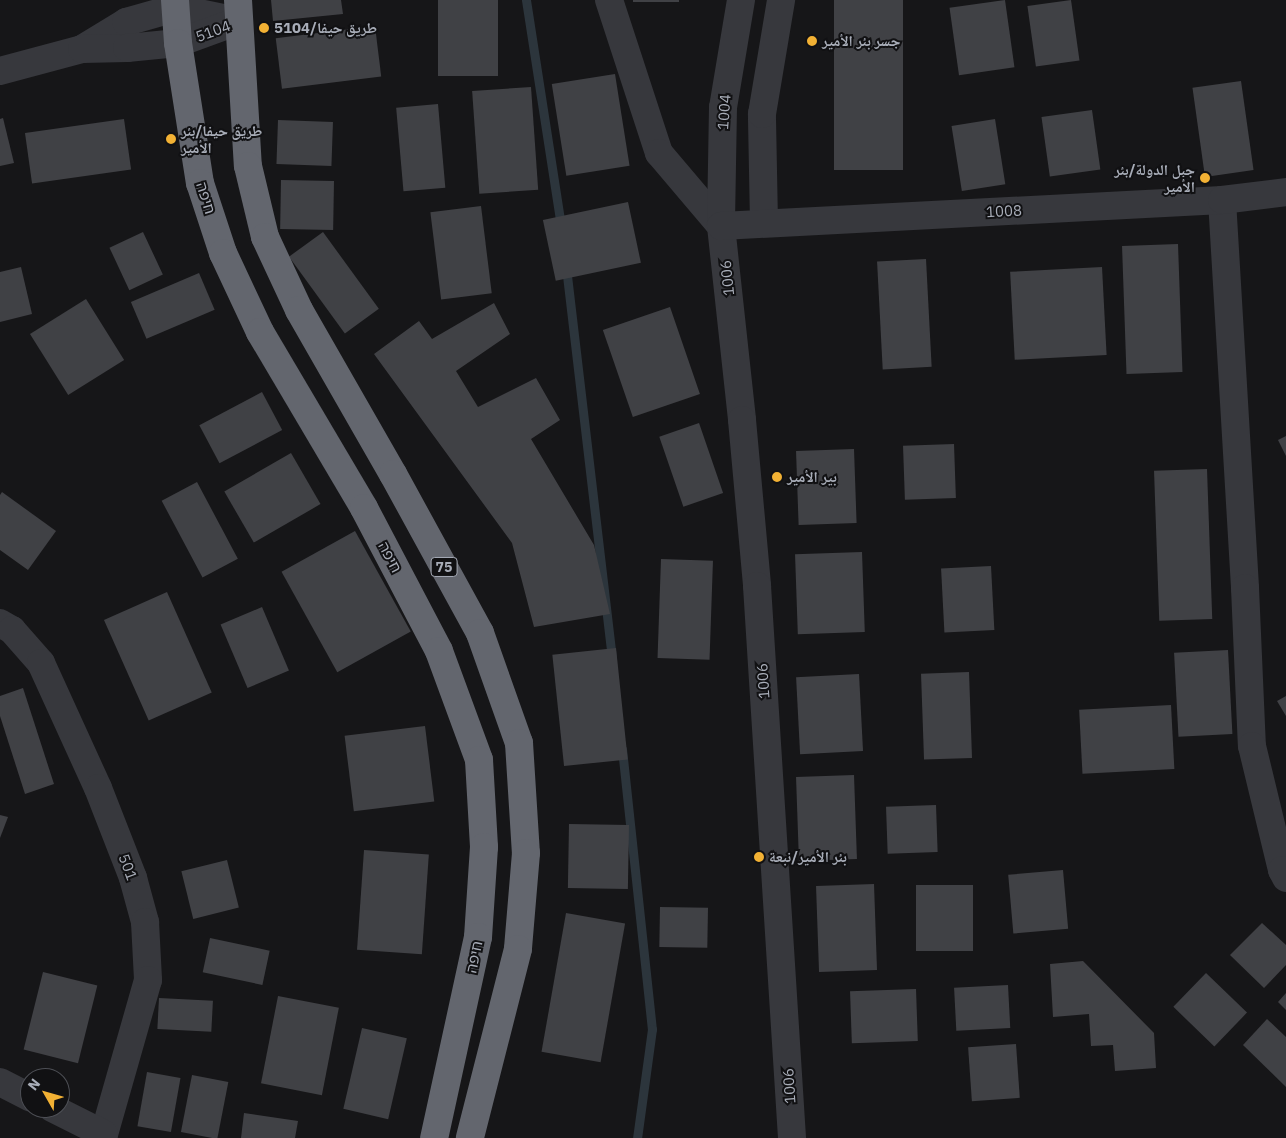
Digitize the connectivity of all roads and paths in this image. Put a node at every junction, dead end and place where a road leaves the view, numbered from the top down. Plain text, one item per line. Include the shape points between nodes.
1 (609, 0) edge
2 (741, 0) edge
3 (781, 0) edge
4 (175, 4) edge
5 (238, 11) edge
6 (178, 44) junction
7 (82, 49) junction
8 (0, 71) edge
9 (1286, 192) edge
10 (1222, 200) junction
11 (764, 223) junction
12 (721, 226) junction
13 (0, 623) edge
14 (1286, 878) edge
15 (0, 1082) edge
16 (20, 1092) edge
17 (70, 1118) edge
18 (103, 1136) edge
19 (434, 1138) edge
20 (470, 1138) edge
21 (792, 1138) edge

1 - 12 street via 659,153
2 - 12 street, 1004 via 723,107
3 - 11 street via 762,114
4 - 5 street, 5104
4 - 6 highway, חיפה
4 - 7 street, 5104 via 126,22
5 - 6 street, 5104
5 - 20 highway, 75 via 248,166 265,237 300,310 480,633 519,743 526,853 518,950
6 - 7 street, 5104
6 - 19 highway, חיפה via 200,183 223,253 260,332 364,508 440,652 479,760 484,847 478,937
7 - 8 street, 5104
9 - 10 street, 1008
10 - 11 street, 1008
10 - 14 street via 1252,746
11 - 12 street, 1008
12 - 21 street, 1006 via 757,586
13 - 18 street, 501 via 12,630 41,663 101,797 133,878 145,922 148,980
15 - 16 street
17 - 18 street

